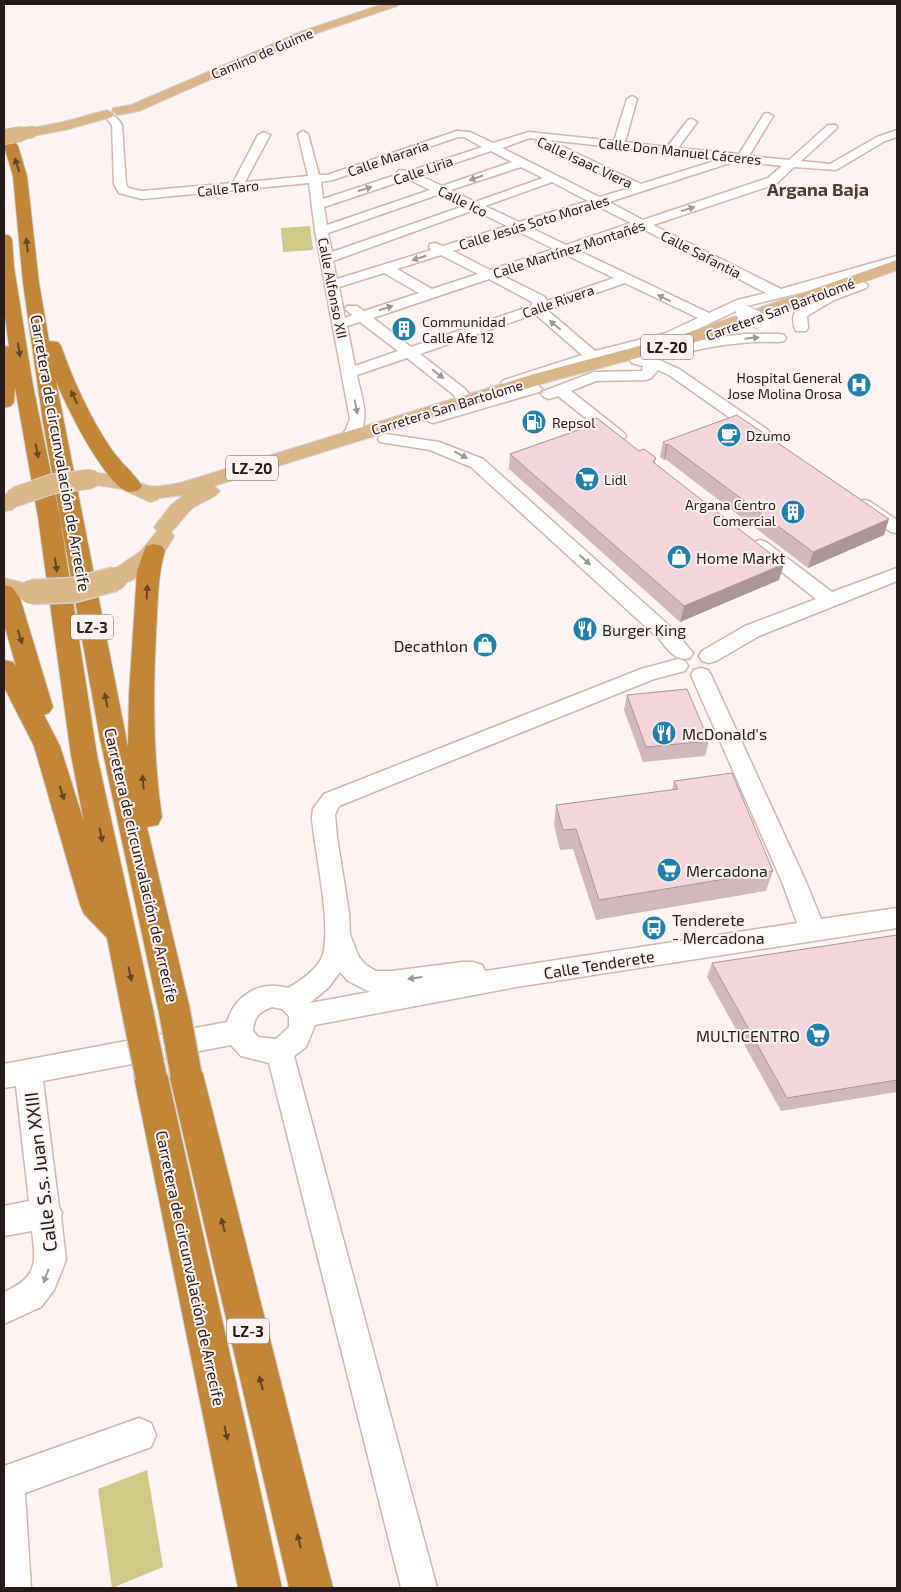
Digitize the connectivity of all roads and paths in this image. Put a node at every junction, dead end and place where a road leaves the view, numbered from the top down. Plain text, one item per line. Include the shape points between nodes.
1 (393, 4) edge
2 (632, 99) dead end
3 (119, 116) junction
4 (768, 116) dead end
5 (692, 122) dead end
6 (832, 127) dead end
7 (462, 133) joint
8 (897, 133) edge
9 (303, 134) dead end
10 (264, 135) dead end
11 (529, 135) junction
12 (4, 137) edge
13 (619, 144) junction
14 (491, 147) junction
15 (670, 150) junction
16 (739, 158) junction
17 (380, 161) junction
18 (523, 162) junction
19 (791, 164) junction
20 (409, 174) junction
21 (553, 178) junction
22 (314, 180) junction
23 (237, 187) junction
24 (522, 189) junction
25 (642, 189) junction
26 (440, 190) junction
27 (600, 202) junction
28 (318, 204) junction
29 (472, 206) junction
30 (509, 213) junction
31 (642, 224) junction
32 (517, 228) junction
33 (321, 230) junction
34 (405, 231) junction
35 (4, 239) edge
36 (443, 250) junction
37 (566, 250) junction
38 (328, 258) junction
39 (897, 260) edge
40 (897, 267) edge
41 (385, 268) junction
42 (5, 273) edge
43 (897, 273) edge
44 (490, 275) junction
45 (624, 279) junction
46 (31, 282) junction
47 (332, 285) junction
48 (429, 294) junction
49 (779, 294) junction
50 (337, 307) junction
51 (731, 307) junction
52 (537, 308) junction
53 (362, 316) junction
54 (709, 318) junction
55 (340, 324) junction
56 (4, 330) edge
57 (772, 330) junction
58 (678, 350) junction
59 (410, 352) junction
60 (592, 356) junction
61 (643, 369) junction
62 (349, 372) junction
63 (676, 373) junction
64 (541, 378) joint
65 (565, 389) junction
66 (709, 396) junction
67 (464, 398) junction
68 (4, 402) edge
69 (433, 418) junction
70 (390, 431) junction
71 (347, 441) junction
72 (777, 444) edge
73 (631, 446) edge
74 (139, 490) junction
75 (849, 494) edge
76 (10, 501) edge
77 (897, 528) edge
78 (749, 537) edge
79 (160, 539) junction
80 (897, 574) edge
81 (4, 585) edge
82 (4, 592) edge
83 (831, 601) junction
84 (680, 659) junction
85 (705, 666) junction
86 (4, 668) edge
87 (47, 746) junction
88 (897, 918) edge
89 (812, 929) junction
90 (121, 933) junction
91 (339, 936) junction
92 (166, 970) junction
93 (516, 976) junction
94 (296, 1008) junction
95 (239, 1032) junction
96 (279, 1051) junction
97 (16, 1074) edge
98 (169, 1076) junction
99 (47, 1214) junction
100 (4, 1221) edge
101 (4, 1308) edge
102 (139, 1435) dead end
103 (6, 1481) edge
104 (13, 1588) edge
105 (260, 1588) edge
106 (310, 1588) edge
107 (419, 1588) edge

1 - 3 main road, Camino de Guime via 307,33
2 - 13 street
3 - 12 main road, Camino de Guime, bridge
3 - 23 street, Calle Taro via 120,184 126,192 142,195
4 - 16 street
5 - 15 street
6 - 19 street, Calle Martínez Montañés
7 - 14 street, Calle Safantia
7 - 17 street, Calle Mararia
8 - 19 street, Calle Don Manuel Cáceres via 880,139 832,168
9 - 22 street, Calle Alfonso XII
10 - 23 street
11 - 13 street, Calle Don Manuel Cáceres
11 - 14 street, Calle Liria
11 - 25 street, Calle Isaac Viera
46 -> 12 highway, Carretera de circunvalación de Arrecife / LZ-3 via 20,176 11,146
13 - 15 street, Calle Don Manuel Cáceres
14 - 18 street, Calle Safantia
14 - 20 street, Calle Liria
15 - 16 street, Calle Don Manuel Cáceres
16 - 19 street, Calle Don Manuel Cáceres
16 - 25 street, Calle Jesús Soto Morales
17 - 20 street, Calle Ico
17 - 22 street, Calle Mararia
18 - 21 street, Calle Safantia
18 -> 26 street
31 -> 19 street, Calle Martínez Montañés via 772,181
20 - 26 street, Calle Ico
28 -> 20 street, Calle Liria
21 - 24 street
21 - 27 street, Calle Safantia
22 - 23 street, Calle Taro
22 - 28 street, Calle Alfonso XII
24 - 29 street
24 - 30 street
25 - 27 street, Calle Jesús Soto Morales
26 - 29 street, Calle Ico
26 - 33 street
27 - 31 street, Calle Safantia
27 - 32 street, Calle Jesús Soto Morales
28 - 33 street, Calle Alfonso XII
29 - 30 street, Calle Ico
29 - 34 street
30 - 32 street, Calle Ico
31 - 37 street, Calle Martínez Montañés
31 - 49 street, Calle Safantia
32 - 36 street, Calle Jesús Soto Morales
32 - 37 street, Calle Ico
33 - 38 street, Calle Alfonso XII
34 - 36 street
34 - 38 street
35 - 42 highway, Carretera de circunvalación de Arrecife / LZ-3
36 -> 41 street, Calle Jesús Soto Morales
36 - 44 street
37 - 44 street, Calle Martínez Montañés
37 - 45 street, Calle Ico
38 - 47 street, Calle Alfonso XII
39 - 49 street, Carretera San Bartolomé
40 - 64 main road, Carretera San Bartolomé / LZ-20 via 816,292 734,324
40 - 69 main road, Carretera San Bartolomé / LZ-20 via 721,332 557,376
41 - 47 street, Calle Jesús Soto Morales
41 - 48 street
42 -> 90 highway, Carretera de circunvalación de Arrecife / LZ-3 via 49,517 84,755
43 - 57 street, Carretera San Bartolomé via 851,288 800,315 801,328 806,336 802,340 786,341
44 - 48 street, Calle Martínez Montañés
44 - 52 street via 540,300
45 - 52 street, Calle Rivera
54 -> 45 street, Calle Ico
74 -> 46 highway, LZ-3 via 115,471 94,441 58,364
92 -> 46 highway, Carretera de circunvalación de Arrecife / LZ-3 via 113,739 52,422
47 - 50 street, Calle Alfonso XII
53 -> 48 street, Calle Martínez Montañés
49 - 51 street
50 - 53 street via 350,308
50 - 55 street, Calle Alfonso XII
51 - 54 street
51 - 57 street, bridge
52 - 59 street, Calle Rivera
60 -> 52 street
53 - 55 street, Calle Martínez Montañés
53 - 59 street
54 - 60 street, Carretera San Bartolomé via 683,331
55 - 62 street, Calle Alfonso XII
56 - 68 highway
58 -> 57 street, Carretera San Bartolomé via 752,338
58 - 61 street, Carretera San Bartolomé
58 - 63 street via 665,358
59 - 62 street, Calle Rivera
59 -> 67 street
60 - 67 street, Carretera San Bartolomé
61 - 63 street via 670,378
61 - 65 street
61 - 66 street via 669,384
61 - 69 street, Carretera San Bartolomé
62 -> 71 street, Calle Alfonso XII via 358,419
63 - 66 street
64 - 70 main road, Carretera San Bartolome / LZ-20
65 - 70 street via 451,429
65 - 73 street
66 - 72 street
67 - 70 street, Carretera San Bartolomé
69 - 71 main road, Carretera San Bartolomé / LZ-20
70 - 71 main road, Carretera San Bartolome
70 -> 84 street via 443,447 477,463 666,634
71 - 74 main road, Carretera San Bartolomé / LZ-20 via 182,489
71 - 79 main road, Carretera San Bartolomé / LZ-20 via 194,497 174,512
74 - 76 main road, LZ-20, bridge via 112,481 91,479 52,484
74 - 79 main road via 158,503 164,514
75 - 77 street
78 - 83 street
79 - 81 main road, LZ-20, bridge via 138,566 99,585 65,592 31,592
92 -> 79 highway, LZ-3 via 159,878 143,786 140,721 148,571
80 - 83 street
82 -> 87 highway, LZ-3 via 45,722
83 - 85 street via 752,631
84 - 85 street via 696,651
84 - 91 street via 328,802 323,818
85 - 89 street
86 - 87 highway, LZ-3
87 -> 90 highway, LZ-3 via 96,905
88 - 89 street, Calle Tenderete
89 - 93 street, Calle Tenderete
90 -> 98 highway, Carretera de circunvalación de Arrecife / LZ-3, bridge via 138,1014
93 -> 91 street via 463,973 373,982 357,973 348,963
91 - 94 street via 337,952 325,974
92 - 98 highway, Carretera de circunvalación de Arrecife / LZ-3, bridge via 174,1009
93 - 94 street, Calle Tenderete
94 - 95 street via 272,996 254,1002 242,1015
94 - 96 street via 302,1030 293,1043
95 - 96 street via 246,1045 261,1052
95 - 97 street
96 - 107 street
97 - 99 street, Calle S.s. Juan XXIII
98 -> 105 highway, Carretera de circunvalación de Arrecife / LZ-3
106 -> 98 highway, Carretera de circunvalación de Arrecife / LZ-3
99 - 100 street
99 -> 101 street, Calle S.s. Juan XXIII via 52,1260 43,1284 24,1300
102 - 103 street
103 - 104 street

